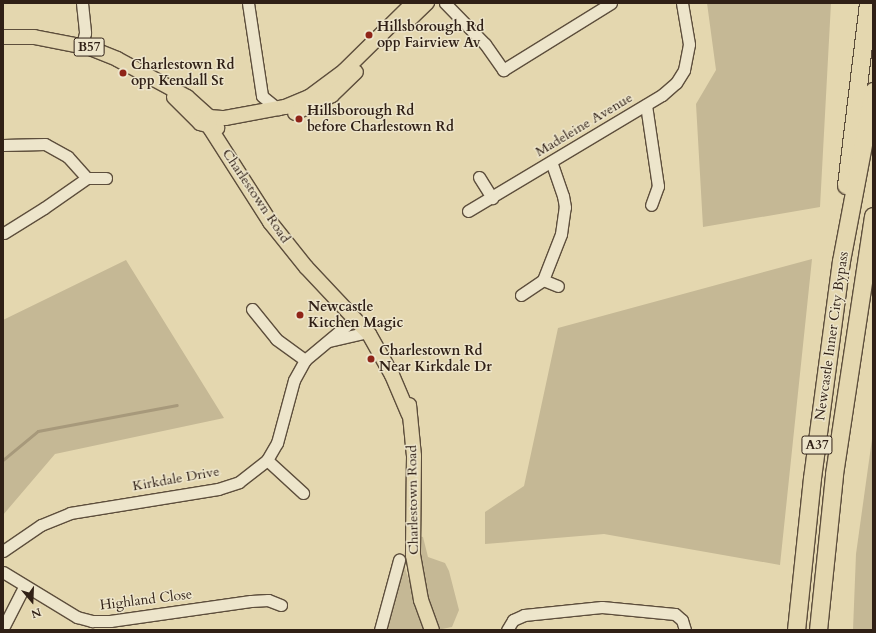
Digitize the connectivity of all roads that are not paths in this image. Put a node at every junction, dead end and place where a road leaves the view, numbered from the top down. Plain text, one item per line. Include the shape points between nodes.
1 (82, 3) edge
2 (248, 3) edge
3 (413, 3) edge
4 (427, 3) edge
5 (445, 3) edge
6 (611, 3) edge
7 (682, 3) edge
8 (868, 3) edge
9 (3, 37) edge
10 (82, 45) junction
11 (873, 91) edge
12 (646, 104) junction
13 (278, 109) junction
14 (208, 120) junction
15 (3, 145) edge
16 (551, 162) junction
17 (479, 177) dead end
18 (87, 178) junction
19 (106, 178) dead end
20 (492, 198) junction
21 (651, 205) dead end
22 (468, 211) dead end
23 (873, 216) edge
24 (4, 233) edge
25 (841, 261) junction
26 (543, 280) junction
27 (558, 286) dead end
28 (521, 295) dead end
29 (252, 309) dead end
30 (354, 319) junction
31 (368, 333) junction
32 (328, 341) junction
33 (305, 360) junction
34 (267, 460) junction
35 (303, 493) dead end
36 (3, 551) edge
37 (399, 560) dead end
38 (825, 563) junction
39 (3, 572) edge
40 (24, 587) junction
41 (281, 605) dead end
42 (3, 628) edge
43 (380, 630) edge
44 (432, 630) edge
45 (507, 630) edge
46 (685, 630) edge
47 (796, 630) edge
48 (818, 630) edge
49 (822, 630) edge

1 - 10 street via 85,33
2 - 13 street via 262,96
3 - 13 main road via 337,76 309,97
4 - 14 main road via 332,95 305,110 230,126
5 - 6 street via 485,44 503,70
7 - 12 street, Madeleine Avenue via 689,44 684,70 676,83
8 - 25 highway via 843,205
9 - 10 main road, Charlestown Road / B57 via 34,37
10 - 14 main road, Charlestown Road / B57 via 118,59 187,97
11 - 25 highway, Newcastle Inner City Bypass / A37
12 - 16 street, Madeleine Avenue
12 - 21 street via 658,186
13 - 14 main road
14 - 30 main road, Charlestown Road via 270,222 306,267
15 - 18 street via 45,144 68,157
16 - 20 street, Madeleine Avenue
16 - 26 street via 560,183 565,207 561,234
17 - 20 street
18 - 19 street
18 - 24 street
20 - 22 street, Madeleine Avenue
23 - 38 highway, Newcastle Inner City Bypass / A37 via 834,474
25 - 47 highway, Newcastle Inner City Bypass / A37 via 812,478
26 - 27 street
26 - 28 street
29 - 33 street via 276,339
30 - 31 main road, Charlestown Road
30 - 32 street, Kirkdale Drive
31 - 32 street, Kirkdale Drive
31 - 44 main road, Charlestown Road via 380,339 398,367 407,392 414,456 414,562 421,600
32 - 33 street, Kirkdale Drive
33 - 34 street, Kirkdale Drive via 294,380 284,427
34 - 35 street
34 - 36 street, Kirkdale Drive via 239,482 218,489 70,513 41,525
37 - 43 street, Charlestown Road
38 - 48 highway, Newcastle Inner City Bypass / A37
38 - 49 highway
39 - 40 street, Highland Close
40 - 41 street, Highland Close via 77,617 92,621 110,621 251,601 268,600
40 - 42 street
45 - 46 street via 513,620 524,615 602,607 675,614 682,620

